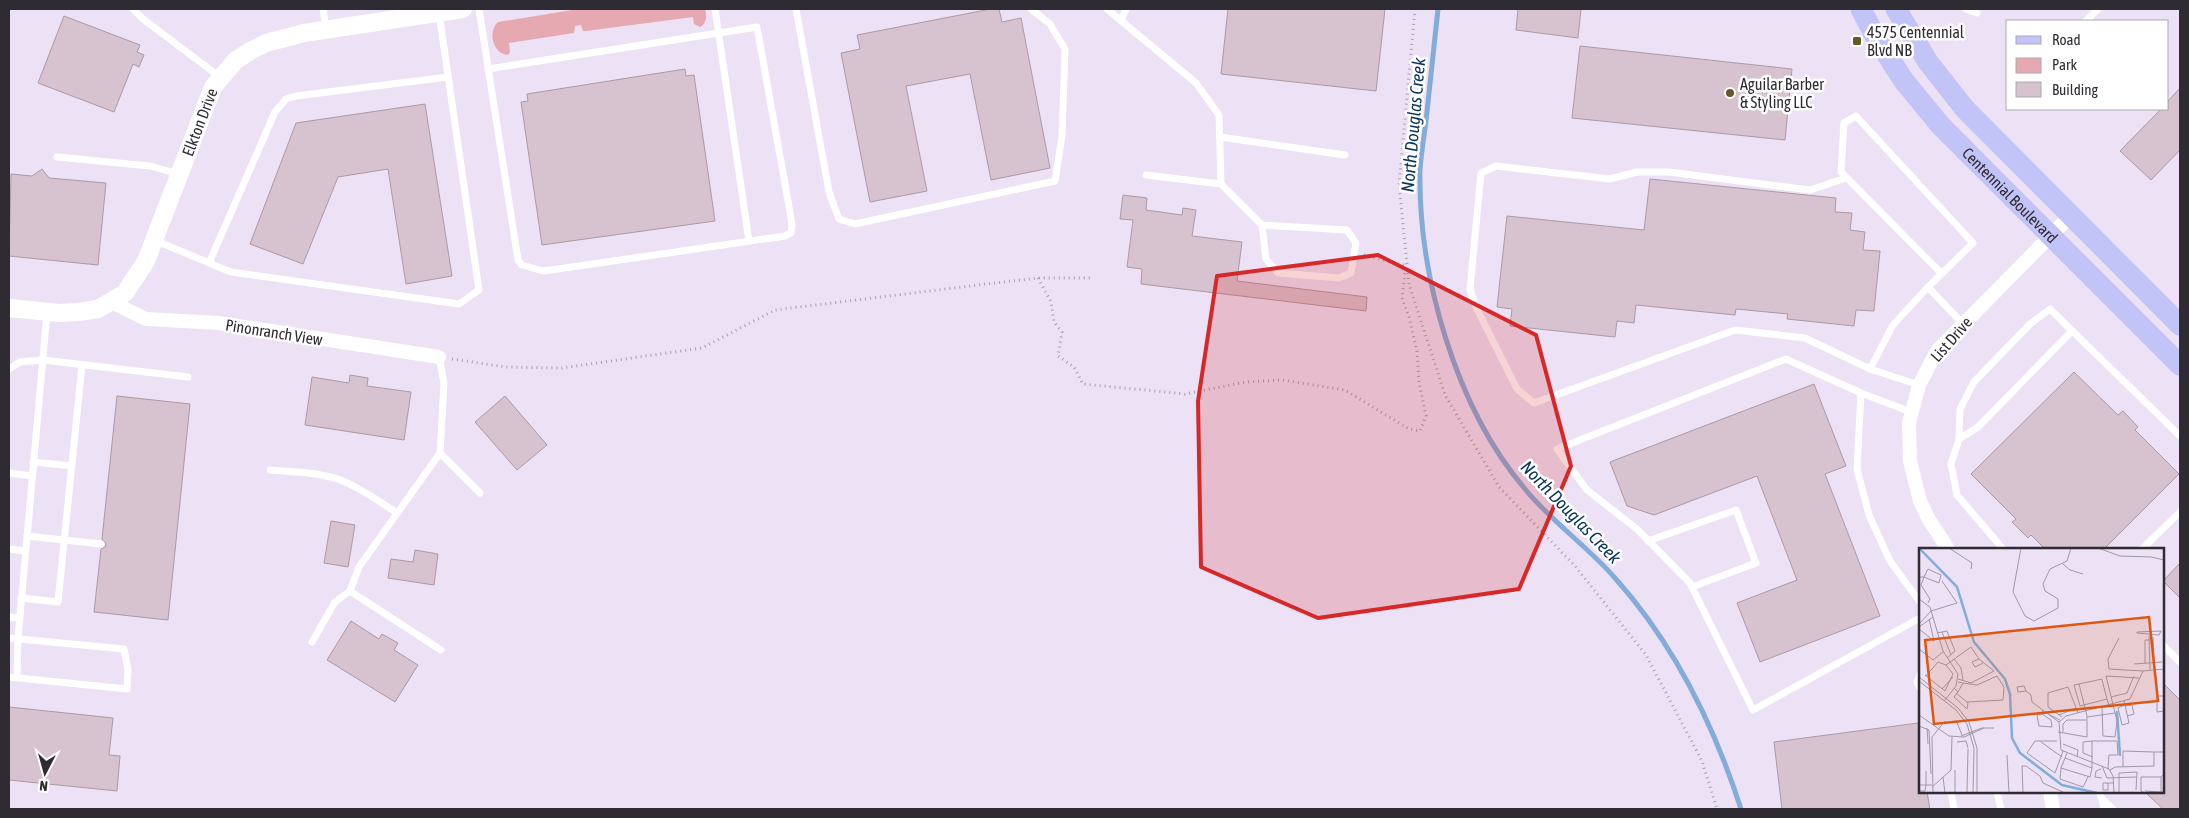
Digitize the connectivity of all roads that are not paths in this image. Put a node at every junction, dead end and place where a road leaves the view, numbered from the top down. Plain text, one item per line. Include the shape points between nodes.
1 (133, 9) edge
2 (323, 9) edge
3 (463, 9) edge
4 (479, 9) edge
5 (715, 9) edge
6 (796, 9) edge
7 (1031, 9) edge
8 (1107, 9) edge
9 (1126, 9) edge
10 (1861, 9) edge
11 (1896, 9) edge
12 (1966, 9) edge
13 (2098, 9) edge
14 (439, 11) edge
15 (1977, 13) dead end
16 (1121, 20) junction
17 (2087, 20) edge
18 (326, 30) junction
19 (718, 33) junction
20 (488, 69) junction
21 (220, 77) junction
22 (448, 77) junction
23 (1220, 137) junction
24 (1345, 155) dead end
25 (57, 157) dead end
26 (180, 174) junction
27 (1146, 175) dead end
28 (1846, 178) junction
29 (1221, 184) junction
30 (2070, 216) junction
31 (1262, 226) junction
32 (2048, 236) junction
33 (154, 240) junction
34 (749, 241) junction
35 (209, 263) junction
36 (1941, 274) junction
37 (1928, 287) junction
38 (111, 302) junction
39 (9, 308) edge
40 (47, 312) junction
41 (1963, 324) junction
42 (2180, 325) edge
43 (2072, 332) junction
44 (439, 357) joint
45 (43, 360) junction
46 (82, 365) junction
47 (2180, 365) edge
48 (9, 369) edge
49 (1870, 369) junction
50 (188, 377) dead end
51 (1919, 384) junction
52 (1861, 393) junction
53 (1911, 412) junction
54 (2180, 436) edge
55 (1959, 439) junction
56 (440, 453) junction
57 (33, 462) junction
58 (72, 466) junction
59 (270, 470) dead end
60 (9, 473) edge
61 (32, 476) junction
62 (480, 493) dead end
63 (2180, 512) edge
64 (397, 513) junction
65 (27, 536) junction
66 (64, 540) junction
67 (1648, 541) junction
68 (101, 544) dead end
69 (1947, 548) edge
70 (2002, 548) edge
71 (2143, 548) edge
72 (9, 549) edge
73 (25, 551) junction
74 (1692, 587) junction
75 (350, 592) junction
76 (21, 598) junction
77 (1919, 601) edge
78 (9, 617) edge
79 (19, 618) junction
80 (1919, 619) edge
81 (9, 638) edge
82 (18, 639) junction
83 (312, 642) dead end
84 (2164, 646) edge
85 (441, 650) dead end
86 (2180, 662) edge
87 (13, 677) edge
88 (1951, 793) edge
89 (1997, 793) edge
90 (2050, 793) edge
91 (2101, 795) edge
92 (1954, 809) edge
93 (2001, 809) edge
94 (2053, 809) edge
95 (2104, 809) edge
96 (2113, 809) edge

1 - 21 lane
2 - 18 lane
3 - 14 street, Elkton Drive
4 - 20 lane
5 - 19 lane
6 - 7 lane via 829,192 838,219 855,224 1056,181 1062,136 1065,48 1050,24
8 - 16 lane
9 - 16 lane
10 - 32 main road, Centennial Boulevard via 1904,81 1941,126
11 - 30 main road, Centennial Boulevard via 1928,62 1965,109
12 - 15 lane
13 - 17 lane
14 - 18 street, Elkton Drive
14 - 22 lane
16 - 23 lane via 1196,83 1219,115
18 - 21 street, Elkton Drive via 266,43 235,61
19 - 20 lane
19 - 34 lane
19 - 34 lane via 757,27 792,226 791,233 785,236
20 - 34 lane via 518,260 522,265 543,270 558,269
21 - 26 street, Elkton Drive via 213,87
22 - 35 lane via 286,99 275,112
22 - 35 lane via 479,290 459,304 231,272
23 - 24 lane
23 - 29 lane
25 - 26 lane via 150,166
26 - 33 street, Elkton Drive
27 - 29 lane
28 - 36 lane
28 - 36 lane via 1841,172 1844,123 1856,116 1973,243
28 - 49 lane via 1810,190 1669,172 1637,172 1610,179 1496,166 1481,173 1470,289 1517,390 1534,403 1735,330 1805,338
29 - 31 lane
30 - 32 street, List Drive
30 - 42 main road, Centennial Boulevard
31 - 31 lane via 1347,230 1356,243 1351,274 1339,278 1278,273 1266,259
32 - 41 street, List Drive
32 - 47 main road, Centennial Boulevard
33 - 35 lane
33 - 38 street, Elkton Drive via 137,277 125,293
36 - 37 lane
37 - 41 lane
37 - 49 lane via 1893,325
38 - 40 street, Elkton Drive via 98,309
38 - 44 street, Pinonranch View via 146,319 219,323
39 - 40 street, Elkton Drive
40 - 45 lane
41 - 51 street, List Drive via 1937,350
43 - 54 lane
43 - 55 lane via 1978,427
43 - 55 lane via 2050,309 2030,324 1974,382 1960,409
44 - 56 lane via 444,383
45 - 46 lane
45 - 48 lane via 20,362
45 - 57 lane
46 - 50 lane
46 - 58 lane
49 - 51 lane
51 - 53 street, List Drive
52 - 53 lane
52 - 67 lane via 1786,359 1557,450 1588,490
52 - 77 lane via 1857,469 1869,515 1890,561
53 - 69 street, List Drive via 1910,451 1914,481 1928,518
55 - 70 lane via 1951,464 1956,495
56 - 62 lane
56 - 64 lane
57 - 58 lane
57 - 61 lane
58 - 66 lane
59 - 64 lane via 308,473 343,481
60 - 61 lane
61 - 65 lane
63 - 71 lane
64 - 75 lane via 359,567
65 - 66 lane
65 - 73 lane
66 - 68 lane
66 - 76 lane via 58,602
67 - 74 lane
67 - 74 lane via 1736,510 1756,563
72 - 73 lane
73 - 76 lane
74 - 80 lane via 1753,710
75 - 83 lane via 336,602
75 - 85 lane
76 - 79 lane
78 - 79 lane
79 - 82 lane
81 - 82 lane
82 - 87 lane
82 - 87 lane via 124,649 127,689
84 - 86 lane
88 - 92 lane
89 - 93 lane
90 - 94 street
91 - 95 lane
91 - 96 lane

